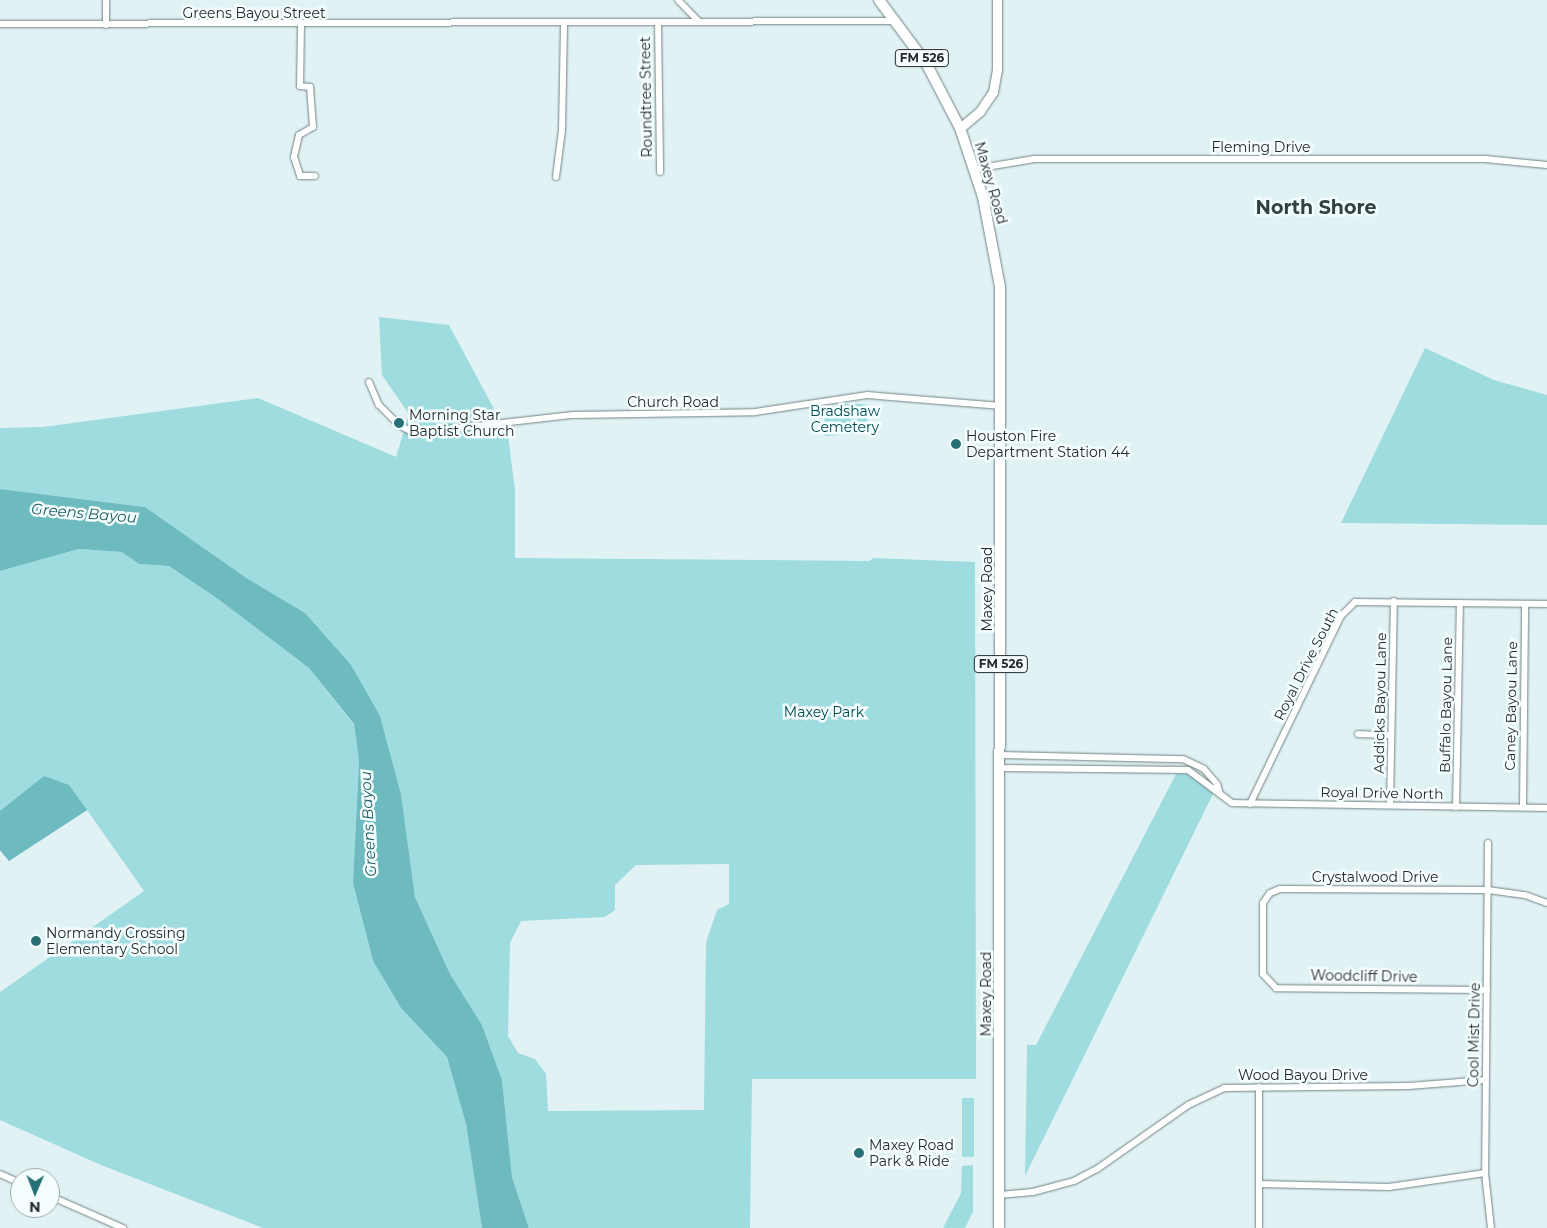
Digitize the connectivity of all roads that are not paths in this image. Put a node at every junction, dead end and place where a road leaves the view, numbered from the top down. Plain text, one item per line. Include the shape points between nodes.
1 (106, 0) edge
2 (678, 0) edge
3 (879, 0) edge
4 (997, 0) edge
5 (897, 21) junction
6 (658, 22) junction
7 (699, 22) junction
8 (564, 23) junction
9 (0, 24) edge
10 (106, 25) junction
11 (300, 25) junction
12 (960, 128) junction
13 (1547, 165) edge
14 (975, 169) junction
15 (660, 172) dead end
16 (315, 176) dead end
17 (556, 176) dead end
18 (369, 382) dead end
19 (1002, 406) junction
20 (1394, 601) junction
21 (1460, 603) junction
22 (1525, 604) junction
23 (1547, 604) edge
24 (1358, 734) dead end
25 (1391, 735) junction
26 (1000, 755) junction
27 (1089, 756) junction
28 (1000, 768) junction
29 (1089, 768) junction
30 (1220, 794) junction
31 (1250, 804) junction
32 (1390, 805) junction
33 (1456, 807) junction
34 (1523, 807) junction
35 (1547, 808) edge
36 (1488, 843) dead end
37 (1488, 890) junction
38 (1547, 903) edge
39 (1262, 959) joint
40 (1487, 990) junction
41 (1485, 1080) junction
42 (1259, 1087) junction
43 (1485, 1173) junction
44 (1259, 1184) junction
45 (999, 1195) junction
46 (60, 1200) edge
47 (123, 1228) edge
48 (999, 1228) edge
49 (1258, 1228) edge
50 (1491, 1228) edge

1 - 10 street
2 - 7 street
3 - 5 main road, FM 526
4 - 12 street, Maxey Road via 994,92 980,111
5 - 7 street, Greens Bayou Street
5 - 12 main road, FM 526 via 926,63
6 - 7 street, Greens Bayou Street
6 - 8 street, Greens Bayou Street
6 - 15 street, Roundtree Street
8 - 11 street, Greens Bayou Street
8 - 17 street via 562,130
9 - 10 street, Greens Bayou Street
10 - 11 street, Greens Bayou Street
11 - 16 street via 300,86 310,87 313,127 299,135 294,157 300,176
12 - 14 main road, Maxey Road / FM 526
13 - 14 street, Fleming Drive via 1512,159 1034,158
14 - 19 main road, Maxey Road / FM 526 via 994,244 1000,287
18 - 19 street, Church Road via 379,405 399,425 414,433 574,415 755,412 867,395
19 - 26 main road, Maxey Road / FM 526
20 - 21 street, Royal Drive South
20 - 25 street, Addicks Bayou Lane
20 - 31 street, Royal Drive South via 1355,602 1341,616
21 - 22 street, Royal Drive South
21 - 33 street, Buffalo Bayou Lane
22 - 23 street, Royal Drive South
22 - 34 street, Caney Bayou Lane
24 - 25 street
25 - 32 street, Addicks Bayou Lane
26 - 27 street
26 - 28 main road, Maxey Road / FM 526
27 - 29 street
27 - 30 street via 1183,759 1204,769 1217,784
28 - 29 street, Royal Drive North
28 - 45 main road, Maxey Road / FM 526
29 - 30 street, Royal Drive North via 1188,770
30 - 31 street, Royal Drive North via 1232,803
31 - 32 street, Royal Drive North
32 - 33 street, Royal Drive North
33 - 34 street, Royal Drive North
34 - 35 street, Royal Drive North
36 - 37 street, Cool Mist Drive
37 - 38 street, Crystalwood Drive via 1525,895
37 - 39 street, Crystalwood Drive via 1280,889 1270,893 1264,903
37 - 40 street, Cool Mist Drive
39 - 40 street, Woodcliff Drive via 1263,974 1276,988
40 - 41 street, Cool Mist Drive
41 - 42 street, Wood Bayou Drive via 1409,1086
41 - 43 street, Cool Mist Drive
42 - 44 street
42 - 45 street, Wood Bayou Drive via 1224,1088 1188,1105 1097,1169 1074,1181 1033,1192
43 - 44 street via 1389,1187
43 - 50 street, Cool Mist Drive
44 - 49 street
45 - 48 main road, Maxey Road / FM 526
46 - 47 street

